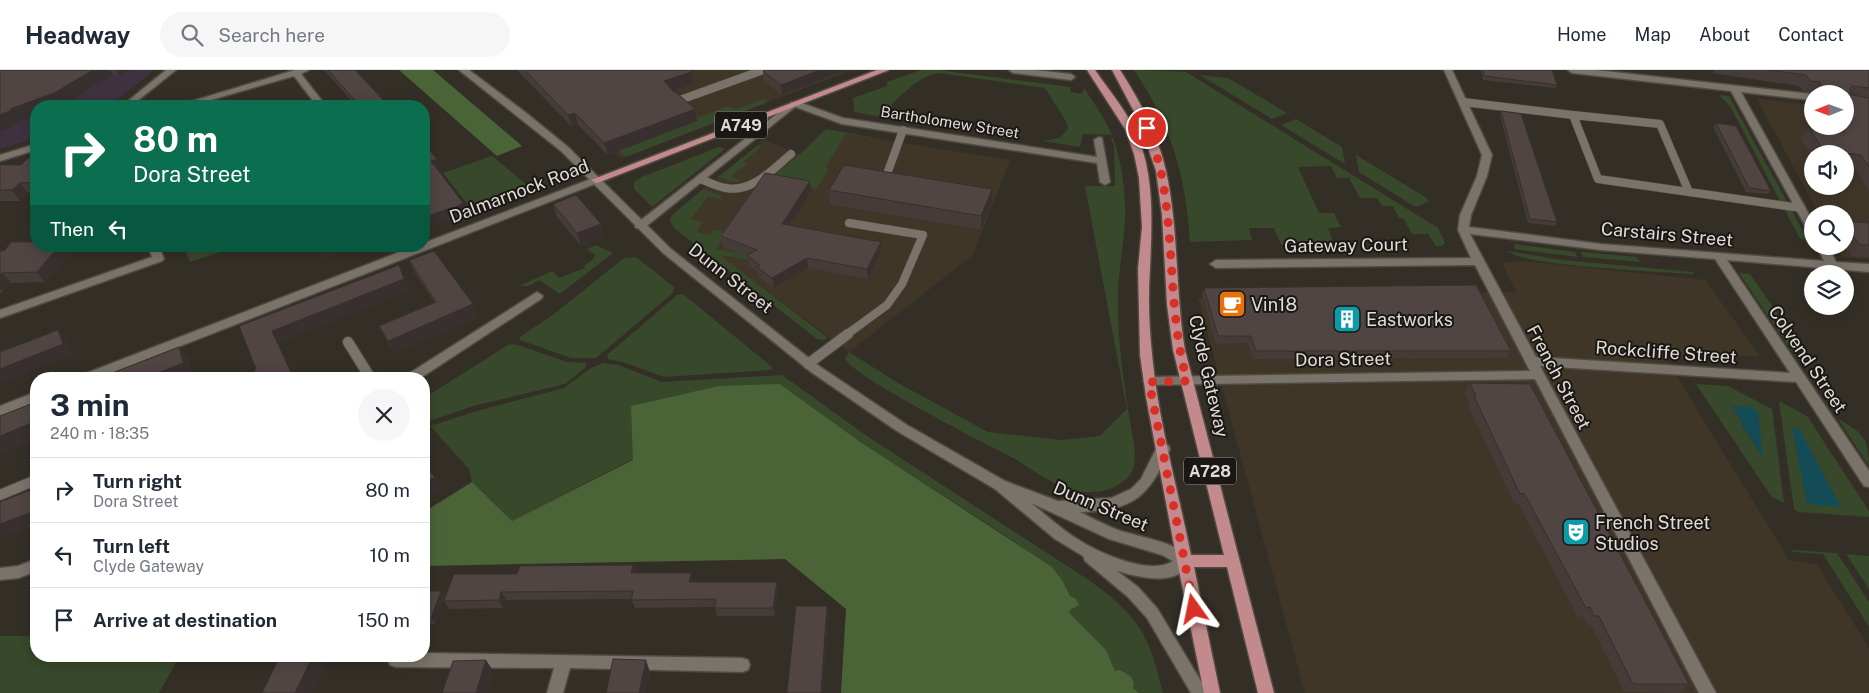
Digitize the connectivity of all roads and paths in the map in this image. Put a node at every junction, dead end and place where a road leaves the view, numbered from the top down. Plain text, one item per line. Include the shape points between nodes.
1 (172, 70) edge
2 (464, 70) edge
3 (763, 70) edge
4 (885, 70) edge
5 (1013, 70) edge
6 (1091, 70) edge
7 (1116, 70) edge
8 (1448, 70) edge
9 (1572, 70) edge
10 (301, 71) edge
11 (1071, 77) dead end
12 (1735, 89) junction
13 (1804, 96) edge
14 (134, 100) edge
15 (202, 100) edge
16 (318, 100) edge
17 (680, 100) edge
18 (1463, 102) junction
19 (794, 105) junction
20 (1573, 115) junction
21 (903, 130) junction
22 (1100, 140) dead end
23 (30, 149) edge
24 (791, 154) dead end
25 (0, 158) edge
26 (1102, 161) junction
27 (886, 174) edge
28 (700, 179) junction
29 (596, 180) junction
30 (1105, 182) dead end
31 (1689, 192) junction
32 (1801, 208) junction
33 (1804, 214) edge
34 (849, 223) dead end
35 (640, 226) junction
36 (1464, 230) junction
37 (430, 242) edge
38 (155, 252) edge
39 (404, 252) edge
40 (1827, 255) edge
41 (1718, 256) junction
42 (1477, 261) junction
43 (1216, 264) dead end
44 (1832, 265) joint
45 (1854, 267) edge
46 (1869, 268) edge
47 (537, 296) dead end
48 (0, 314) edge
49 (348, 342) dead end
50 (1531, 361) junction
51 (808, 364) junction
52 (101, 372) edge
53 (367, 372) edge
54 (420, 372) edge
55 (1538, 375) junction
56 (1800, 378) junction
57 (1187, 381) junction
58 (1149, 382) junction
59 (30, 399) edge
60 (0, 411) edge
61 (1163, 449) junction
62 (30, 482) edge
63 (1869, 482) edge
64 (1000, 485) junction
65 (0, 495) edge
66 (1055, 506) junction
67 (1070, 541) junction
68 (1184, 561) junction
69 (1232, 561) junction
70 (30, 567) edge
71 (0, 574) edge
72 (430, 660) edge
73 (564, 661) junction
74 (742, 665) dead end
75 (554, 693) edge
76 (1200, 693) edge
77 (1212, 693) edge
78 (1266, 693) edge
79 (1708, 693) edge

1 - 14 street
2 - 29 street, Dunn Street via 527,117
3 - 17 lane
4 - 19 main road, Dalmarnock Road / A749
5 - 11 street
6 - 58 main road, A728 via 1130,129 1144,178 1147,227 1143,299
7 - 57 main road, Clyde Gateway / A728 via 1147,128 1161,171 1176,330
8 - 18 street
9 - 12 street
10 - 15 street
10 - 16 street
12 - 13 street
12 - 32 street
18 - 20 lane
18 - 36 street via 1487,155 1486,165 1464,217
19 - 21 street, Bartholomew Street via 835,119
19 - 28 street
19 - 29 main road, Dalmarnock Road / A749
20 - 31 lane via 1598,179
20 - 31 lane via 1660,124
21 - 26 street, Bartholomew Street
21 - 27 lane
22 - 26 street
23 - 25 street
24 - 28 lane via 742,188 728,189
26 - 30 street
28 - 35 street
29 - 35 street, Dunn Street
29 - 37 street, Dalmarnock Road
31 - 32 lane
32 - 33 street
34 - 51 lane via 922,235 902,284 887,304
35 - 51 street, Dunn Street
36 - 41 street, Carstairs Street via 1594,246
36 - 42 street, French Street
38 - 48 street via 158,259
39 - 52 street, Dalmarnock Road
40 - 44 street
41 - 44 street, Carstairs Street
41 - 56 street, Colvend Street
42 - 43 street, Gateway Court
42 - 50 street, French Street
45 - 46 street, Carstairs Street
47 - 54 street
49 - 53 lane
50 - 55 street, French Street
50 - 56 street, Rockcliffe Street
51 - 64 street, Dunn Street via 878,413
55 - 57 street, Dora Street
55 - 79 street, French Street
56 - 63 street, Colvend Street
57 - 58 street, Dora Street
57 - 69 main road, Clyde Gateway / A728
58 - 61 main road, A728
59 - 60 street
61 - 66 street via 1146,482 1134,495 1107,506
61 - 68 main road, A728
62 - 65 lane
64 - 66 street, Dunn Street
64 - 67 street, Dunn Street
66 - 68 street, Dunn Street via 1121,538 1166,550
67 - 68 street, Dunn Street via 1116,563 1148,572 1167,572
67 - 76 street via 1124,584 1148,608
68 - 69 main road
68 - 77 main road, A728
69 - 78 main road, Clyde Gateway / A728
70 - 71 street
72 - 73 street
73 - 74 street
73 - 75 street

